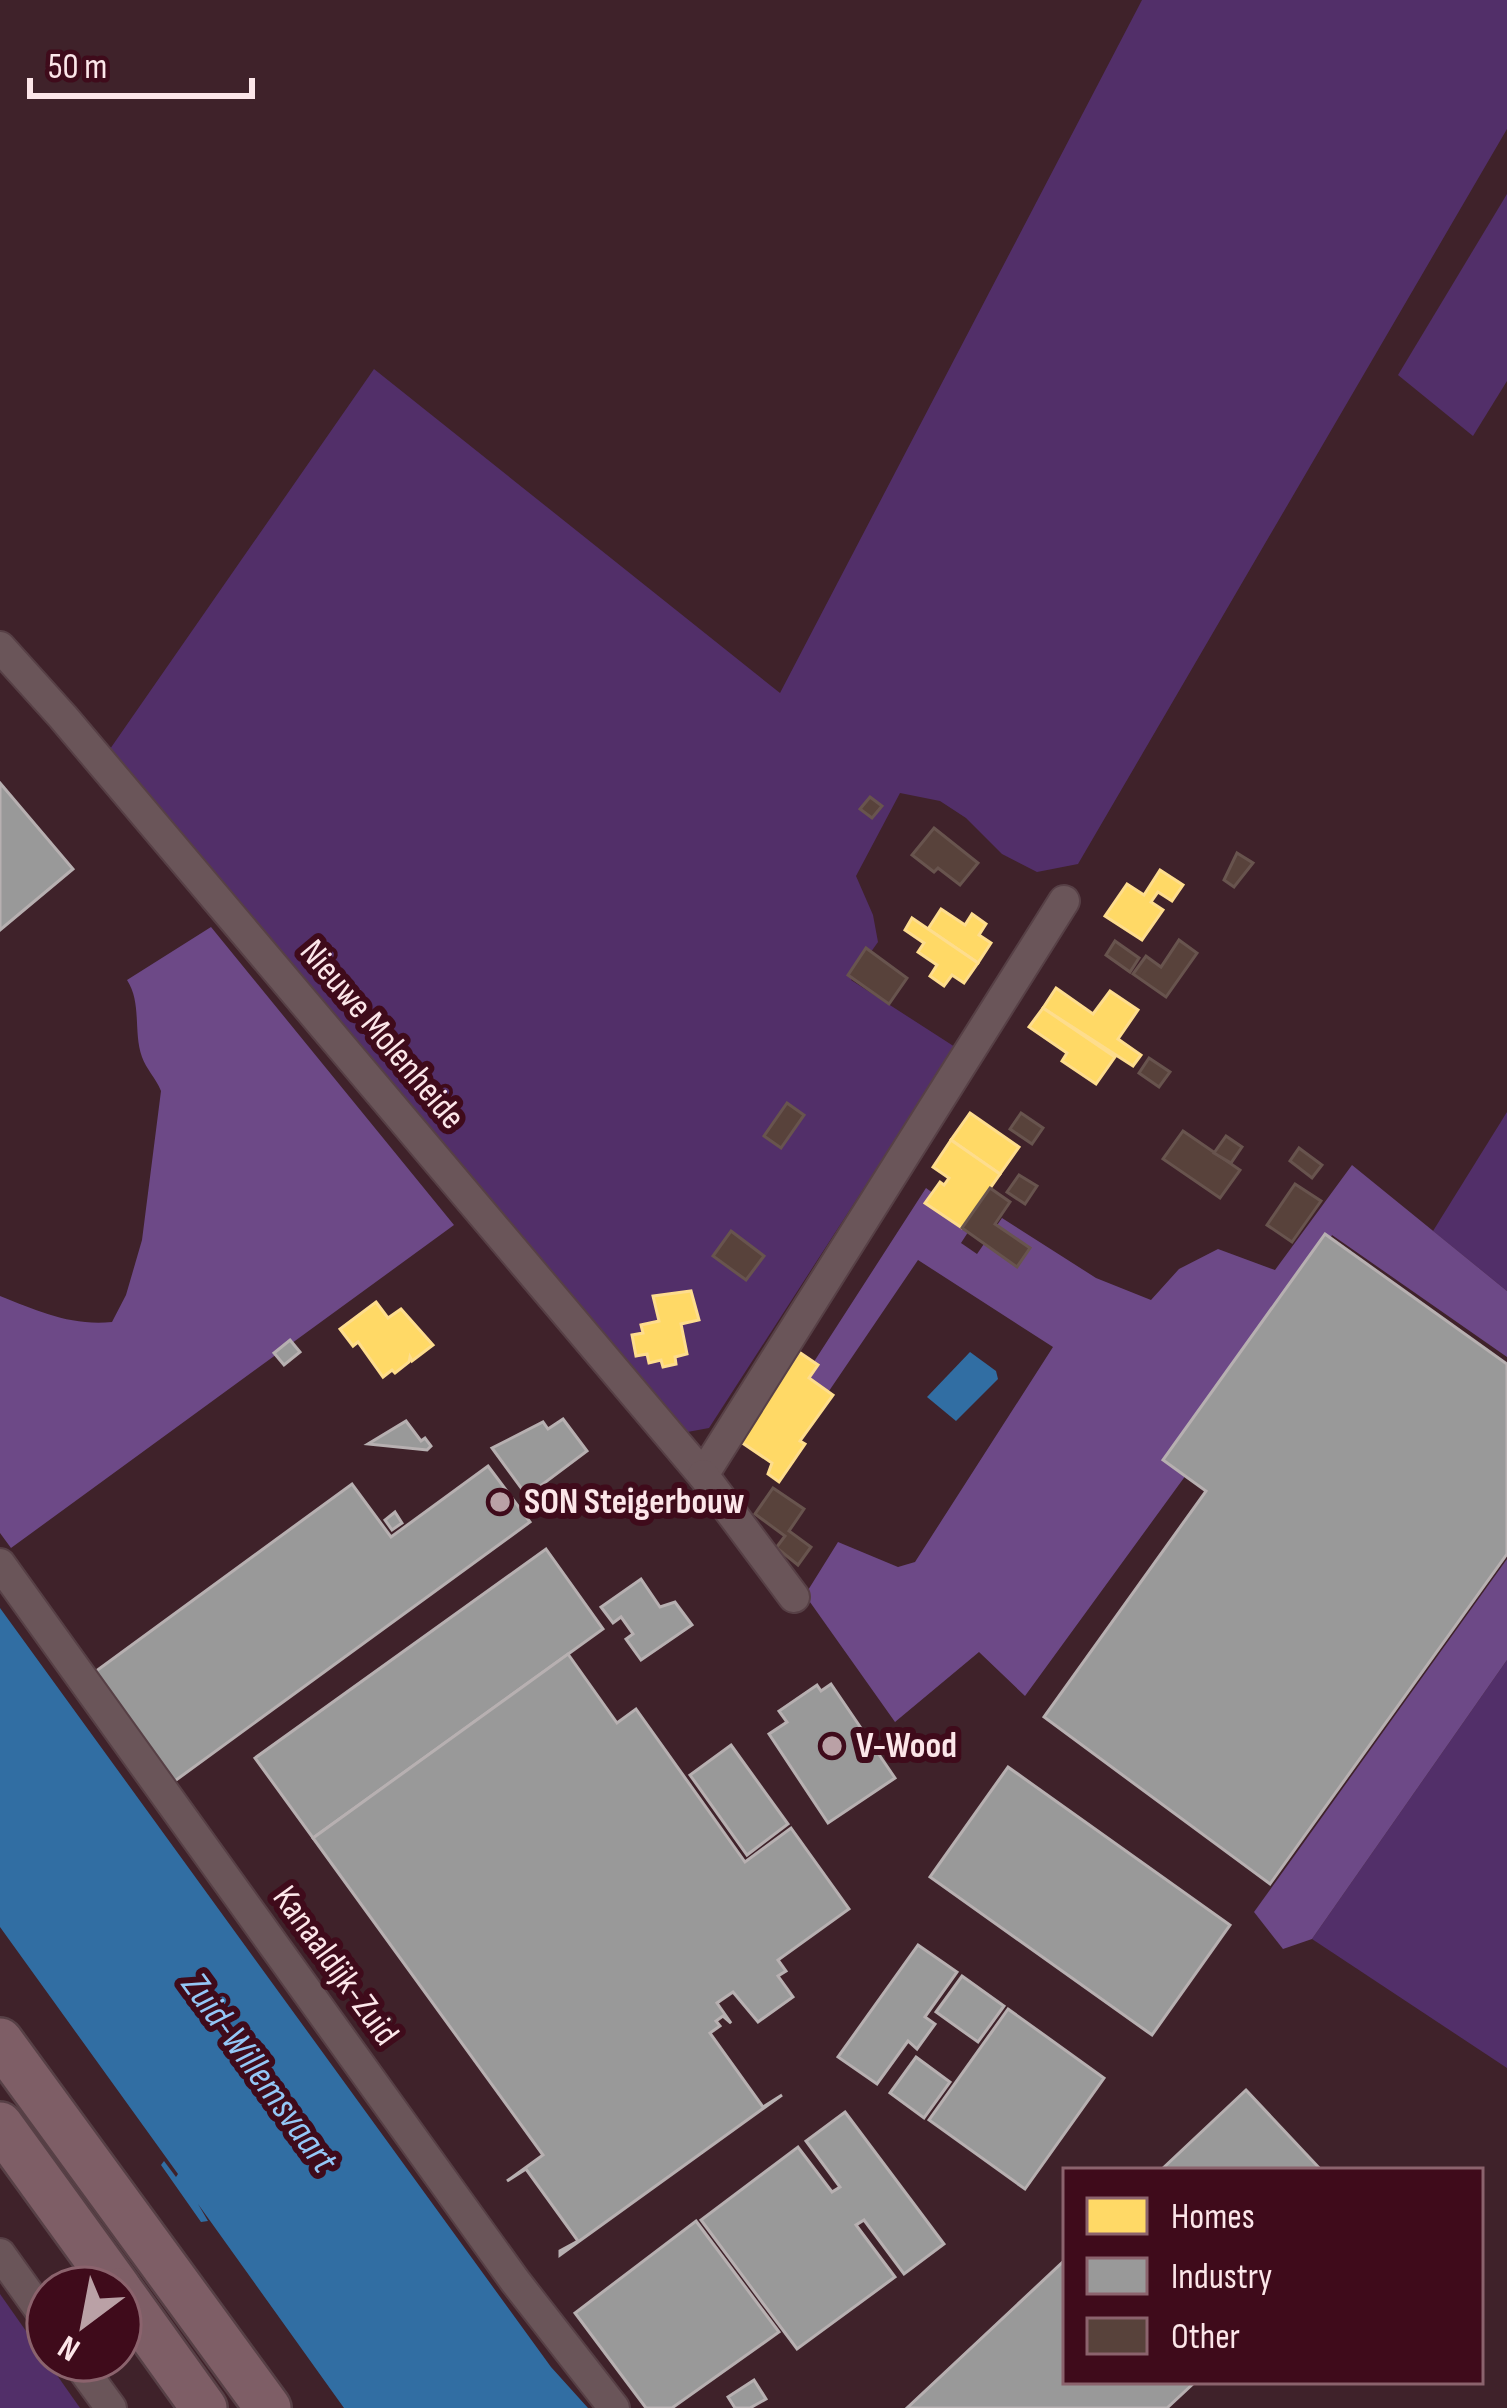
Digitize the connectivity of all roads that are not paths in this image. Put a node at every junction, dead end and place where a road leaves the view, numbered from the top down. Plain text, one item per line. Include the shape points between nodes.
1 (0, 647) edge
2 (1064, 901) dead end
3 (703, 1475) junction
4 (0, 1564) edge
5 (794, 1597) dead end
6 (0, 2041) edge
7 (0, 2125) edge
8 (0, 2254) edge
9 (100, 2264) edge
10 (24, 2288) edge
11 (144, 2324) edge
12 (205, 2408) edge
13 (268, 2408) edge
14 (614, 2408) edge

1 - 3 street, Nieuwe Molenheide
2 - 3 street
3 - 5 street, Nieuwe Molenheide
4 - 14 street, Kanaaldijk-Zuid
6 - 13 highway
7 - 9 highway
8 - 10 street
11 - 12 highway

